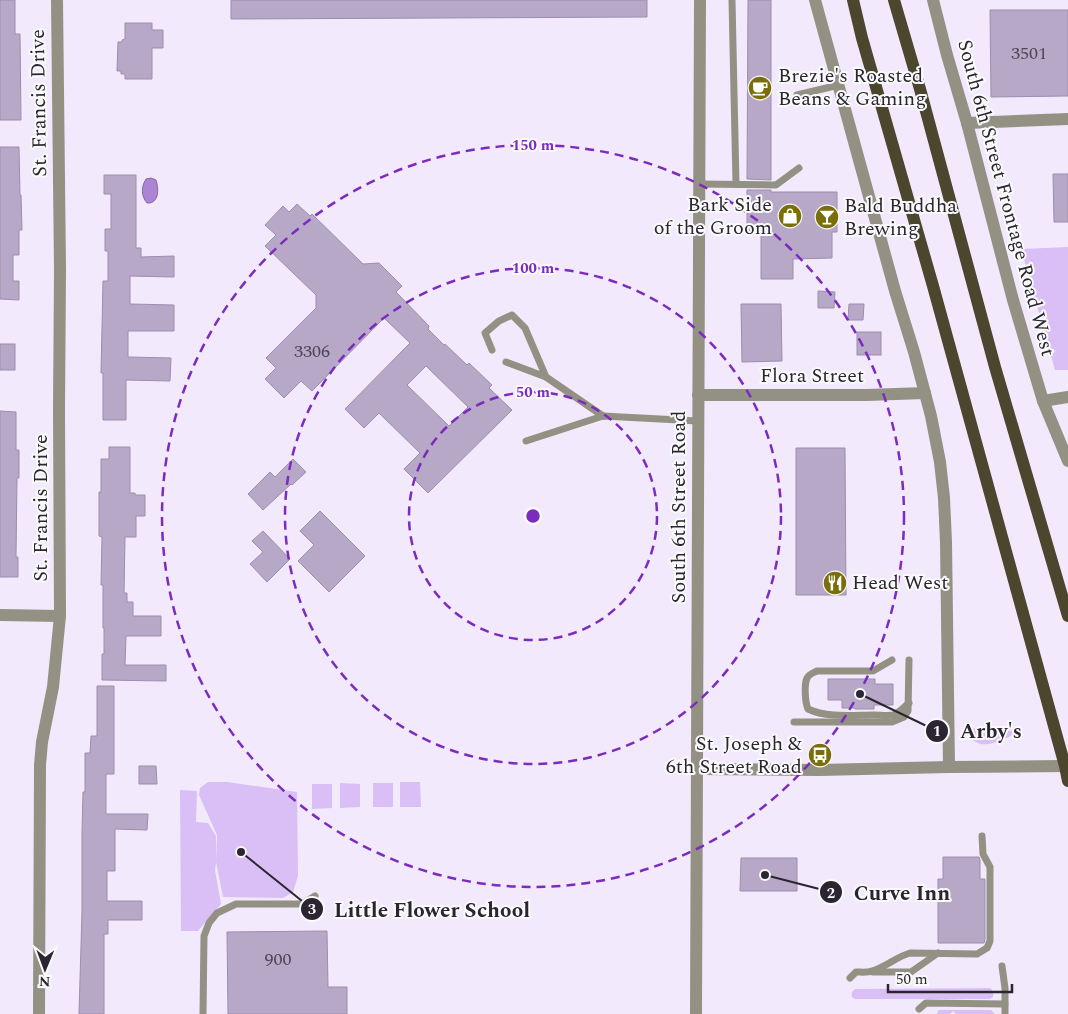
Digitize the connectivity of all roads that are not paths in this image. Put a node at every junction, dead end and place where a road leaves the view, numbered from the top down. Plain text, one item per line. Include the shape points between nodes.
1 (56, 0) edge
2 (700, 0) edge
3 (732, 0) edge
4 (815, 0) edge
5 (853, 0) edge
6 (894, 0) edge
7 (933, 0) edge
8 (839, 84) junction
9 (797, 95) dead end
10 (1068, 119) edge
11 (967, 123) junction
12 (799, 168) dead end
13 (699, 184) junction
14 (736, 184) junction
15 (492, 350) dead end
16 (506, 362) dead end
17 (546, 377) junction
18 (925, 393) junction
19 (698, 395) junction
20 (1068, 398) edge
21 (1043, 401) junction
22 (603, 416) junction
23 (698, 421) junction
24 (526, 441) dead end
25 (1068, 461) edge
26 (0, 615) edge
27 (60, 616) junction
28 (1068, 616) edge
29 (892, 660) dead end
30 (909, 660) dead end
31 (909, 703) junction
32 (794, 722) dead end
33 (1065, 766) junction
34 (949, 767) junction
35 (697, 769) junction
36 (1068, 781) edge
37 (982, 836) dead end
38 (315, 896) dead end
39 (938, 953) junction
40 (1002, 966) dead end
41 (870, 972) junction
42 (850, 978) dead end
43 (1005, 1004) junction
44 (920, 1009) dead end
45 (39, 1014) edge
46 (203, 1014) edge
47 (696, 1014) edge
48 (1005, 1014) edge

1 - 27 street, St. Francis Drive
2 - 13 street, South 6th Street Road
3 - 14 lane
4 - 8 street
5 - 33 main road
6 - 28 main road via 994,367
7 - 11 street, South 6th Street Frontage Road West
8 - 9 lane
8 - 18 street
10 - 11 street
11 - 21 street, South 6th Street Frontage Road West
12 - 14 lane via 776,185
13 - 14 lane
13 - 19 street, South 6th Street Road
15 - 17 lane via 486,334 499,321 512,315 525,328
16 - 17 lane
17 - 22 lane
18 - 19 street, Flora Street
18 - 34 street via 944,498
19 - 23 street, South 6th Street Road
20 - 21 street
21 - 25 street, South 6th Street Frontage Road West
22 - 23 lane
22 - 24 lane
23 - 35 street, South 6th Street Road
26 - 27 street
27 - 45 street, St. Francis Drive via 53,688 40,765
29 - 31 lane via 873,671 817,671 811,674 806,682 808,709 838,715 893,715
30 - 31 lane
31 - 32 lane via 904,717 892,722
33 - 34 street
33 - 36 main road
34 - 35 street
35 - 47 street, South 6th Street Road
37 - 39 lane via 983,854 990,867 990,941 987,948 977,954
38 - 46 lane via 302,904 236,904 217,913 204,936
39 - 41 lane via 899,956
39 - 41 lane via 911,972
40 - 43 lane
41 - 42 lane via 856,972
43 - 44 lane via 926,1004
43 - 48 lane

